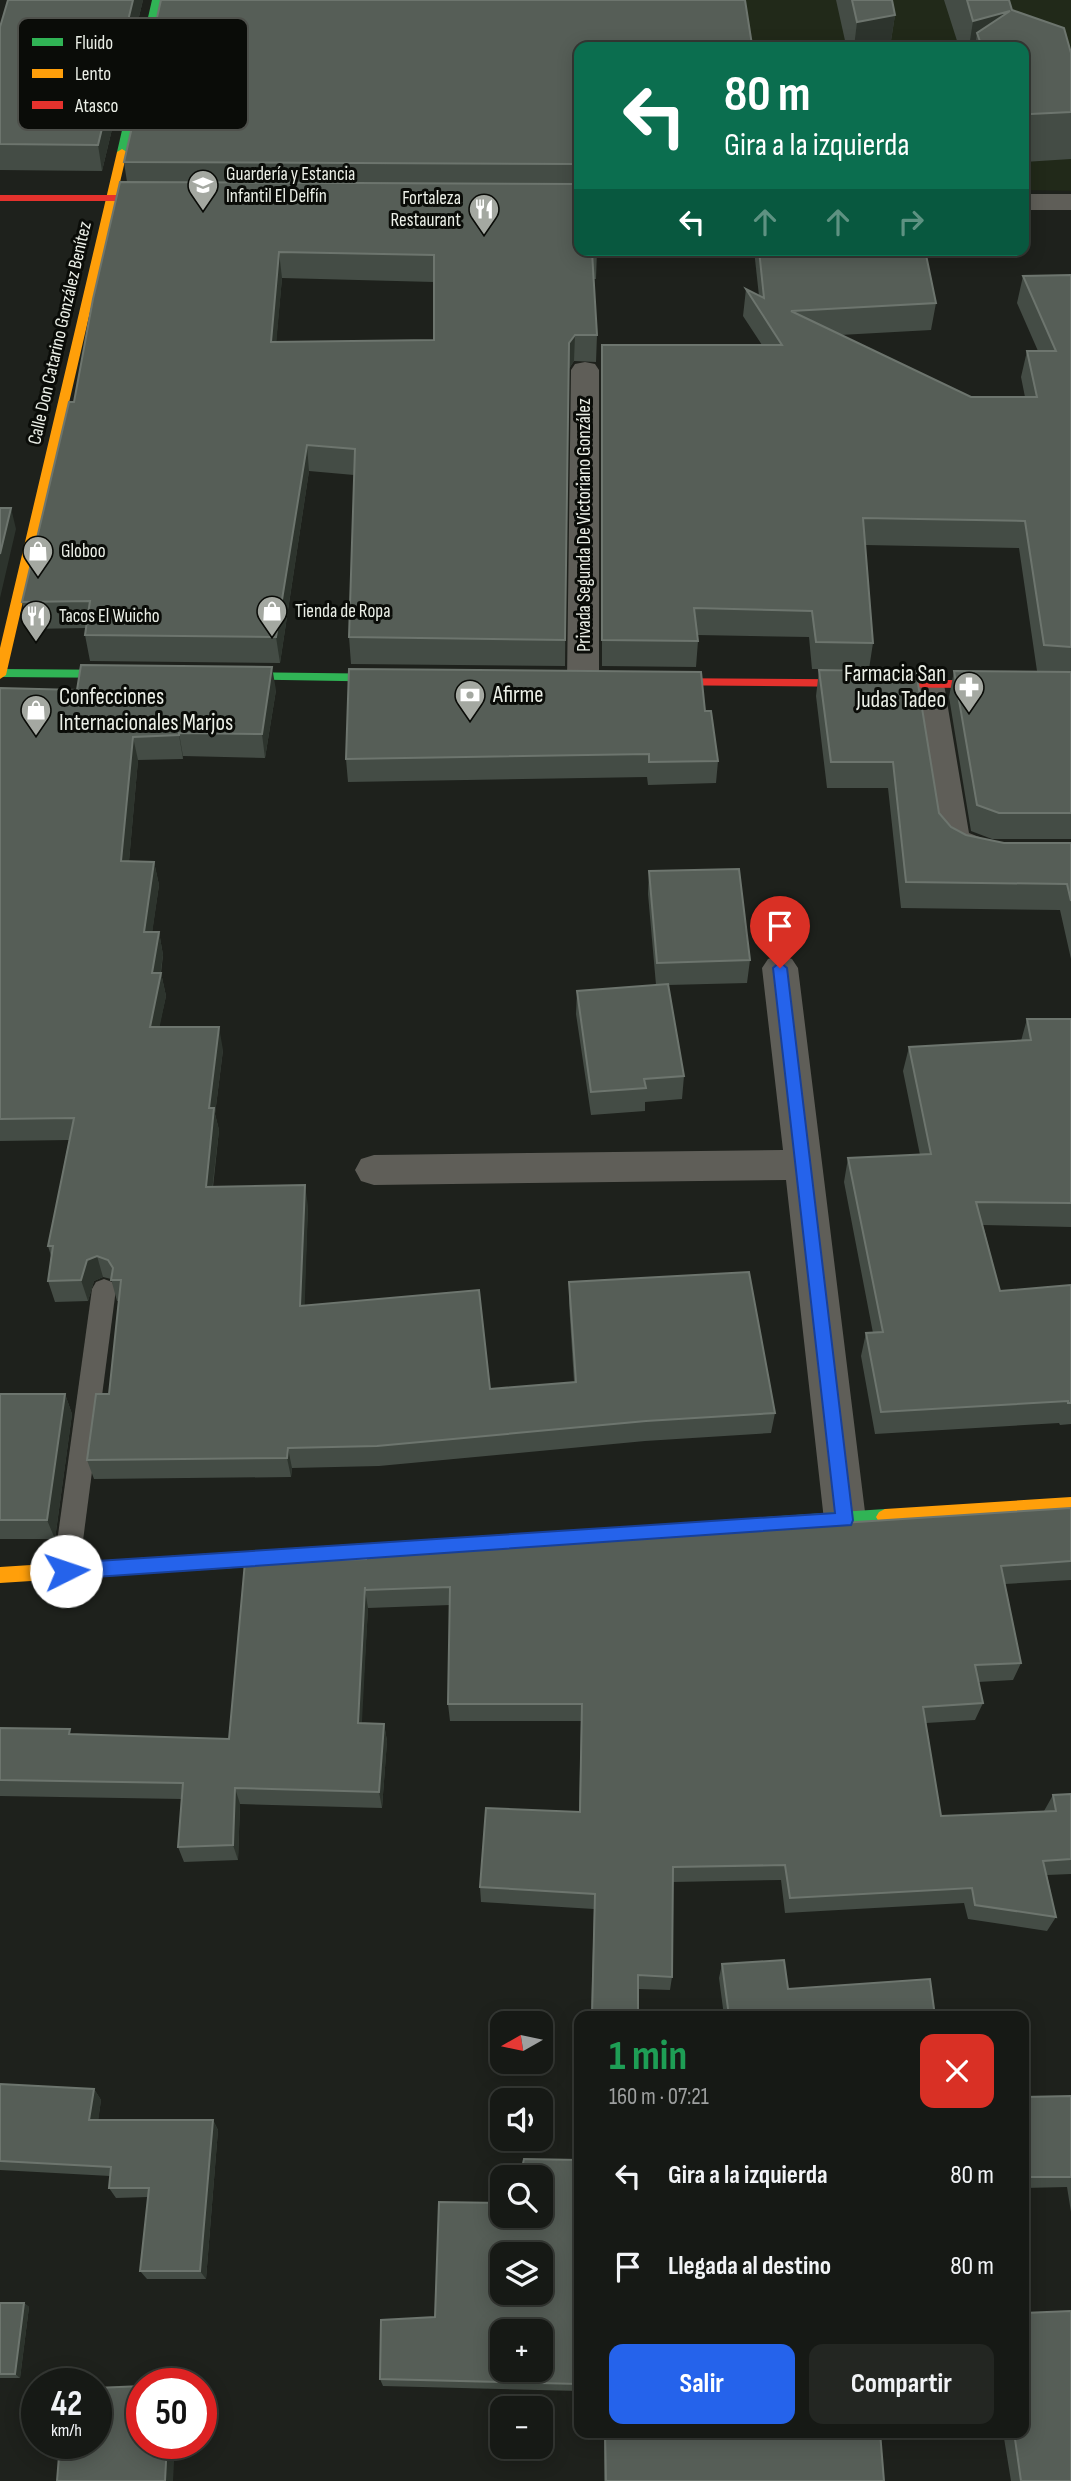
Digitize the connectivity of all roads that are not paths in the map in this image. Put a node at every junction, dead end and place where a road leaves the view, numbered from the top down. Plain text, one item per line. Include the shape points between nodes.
1 (157, 0) edge
2 (153, 18) edge
3 (128, 130) edge
4 (0, 198) edge
5 (113, 198) junction
6 (158, 198) edge
7 (1029, 202) edge
8 (1071, 202) edge
9 (585, 370) dead end
10 (0, 674) edge
11 (150, 675) edge
12 (206, 676) edge
13 (415, 678) edge
14 (583, 681) edge
15 (638, 682) edge
16 (928, 684) junction
17 (1071, 685) edge
18 (1071, 854) edge
19 (780, 968) dead end
20 (803, 1165) junction
21 (374, 1170) dead end
22 (104, 1289) dead end
23 (1071, 1505) edge
24 (845, 1520) junction
25 (66, 1571) junction
26 (0, 1575) edge

1 - 2 main road, Calle Don Catarino González Benítez
3 - 5 main road, Calle Don Catarino González Benítez
4 - 5 main road
5 - 6 main road
5 - 10 main road, Calle Don Catarino González Benítez
7 - 8 street
9 - 14 street, Privada Segunda De Victoriano González
10 - 11 main road
12 - 13 main road
15 - 16 main road
16 - 17 main road
16 - 18 street via 953,839 978,853
19 - 20 street
20 - 21 street
20 - 24 street
22 - 25 lane
23 - 24 main road
24 - 25 main road
25 - 26 main road

